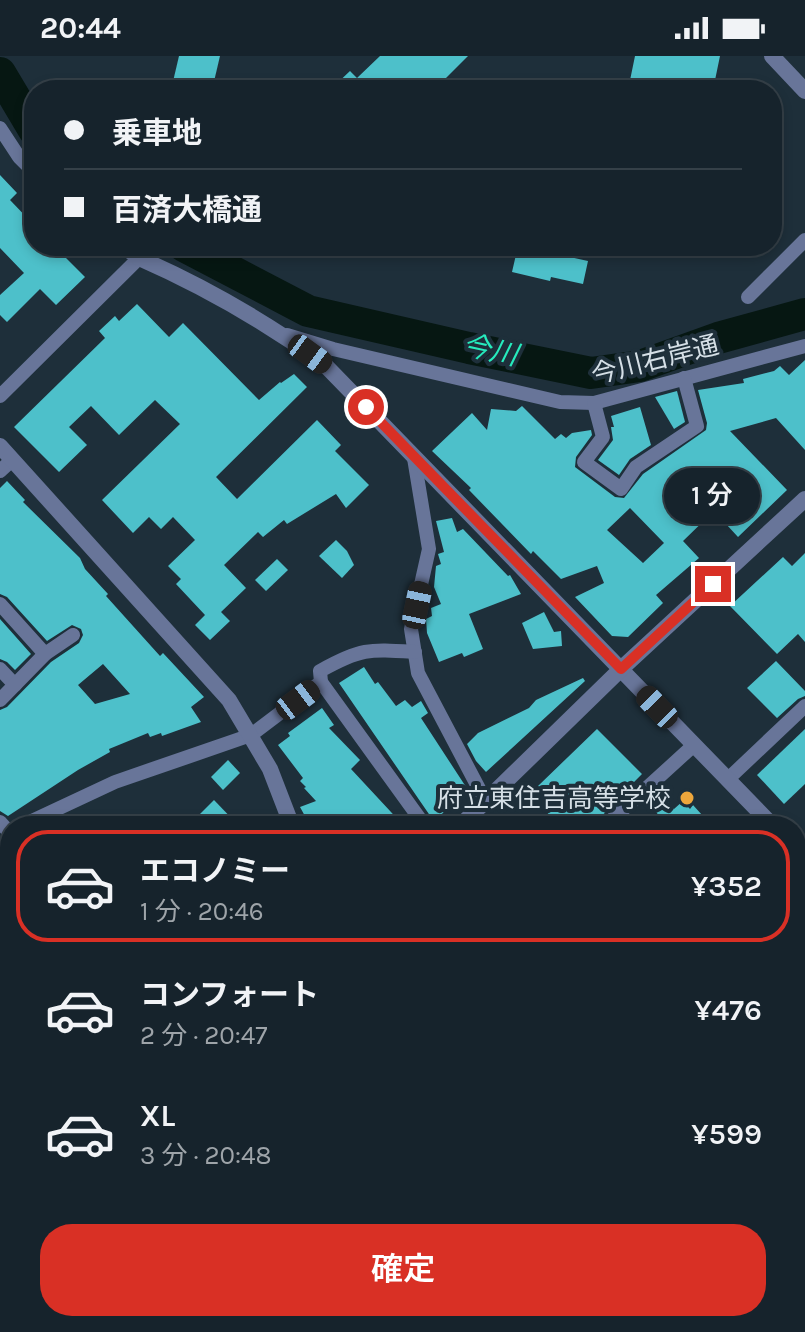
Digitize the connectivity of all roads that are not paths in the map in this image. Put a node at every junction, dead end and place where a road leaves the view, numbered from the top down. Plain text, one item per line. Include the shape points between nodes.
1 (772, 56) edge
2 (805, 91) edge
3 (0, 128) edge
4 (24, 162) edge
5 (805, 240) edge
6 (136, 256) edge
7 (139, 258) junction
8 (748, 297) dead end
9 (276, 331) junction
10 (801, 347) edge
11 (684, 378) junction
12 (0, 396) edge
13 (594, 403) junction
14 (0, 446) edge
15 (414, 458) junction
16 (6, 465) edge
17 (805, 499) edge
18 (0, 604) edge
19 (73, 635) dead end
20 (415, 652) junction
21 (45, 654) junction
22 (0, 669) edge
23 (621, 669) junction
24 (321, 682) junction
25 (15, 685) junction
26 (0, 700) edge
27 (805, 706) edge
28 (251, 735) junction
29 (694, 745) junction
30 (728, 779) junction
31 (486, 802) junction
32 (42, 816) edge
33 (288, 816) edge
34 (418, 816) edge
35 (471, 816) edge
36 (616, 816) edge
37 (763, 816) edge

1 - 2 street
3 - 4 street
5 - 8 street
6 - 7 street, 今川右岸通
7 - 9 street, 今川右岸通
7 - 12 street
9 - 13 street, 今川右岸通 via 560,402
9 - 15 street via 324,364
10 - 11 street, 今川右岸通
11 - 13 street, 今川右岸通
11 - 13 street via 697,426 636,467 621,489 584,462 603,437
14 - 16 street
15 - 20 street via 429,549 411,629
15 - 23 street
16 - 28 street via 221,691
17 - 23 street
18 - 21 street
19 - 21 street
20 - 24 street via 375,649 350,655 320,671
20 - 31 street via 418,673
21 - 25 street
22 - 25 street
23 - 29 street
23 - 31 street
24 - 28 street
24 - 34 street
25 - 26 street
27 - 30 street
28 - 32 street via 115,782
28 - 33 street
29 - 30 street
29 - 36 street
30 - 37 street
31 - 35 street

